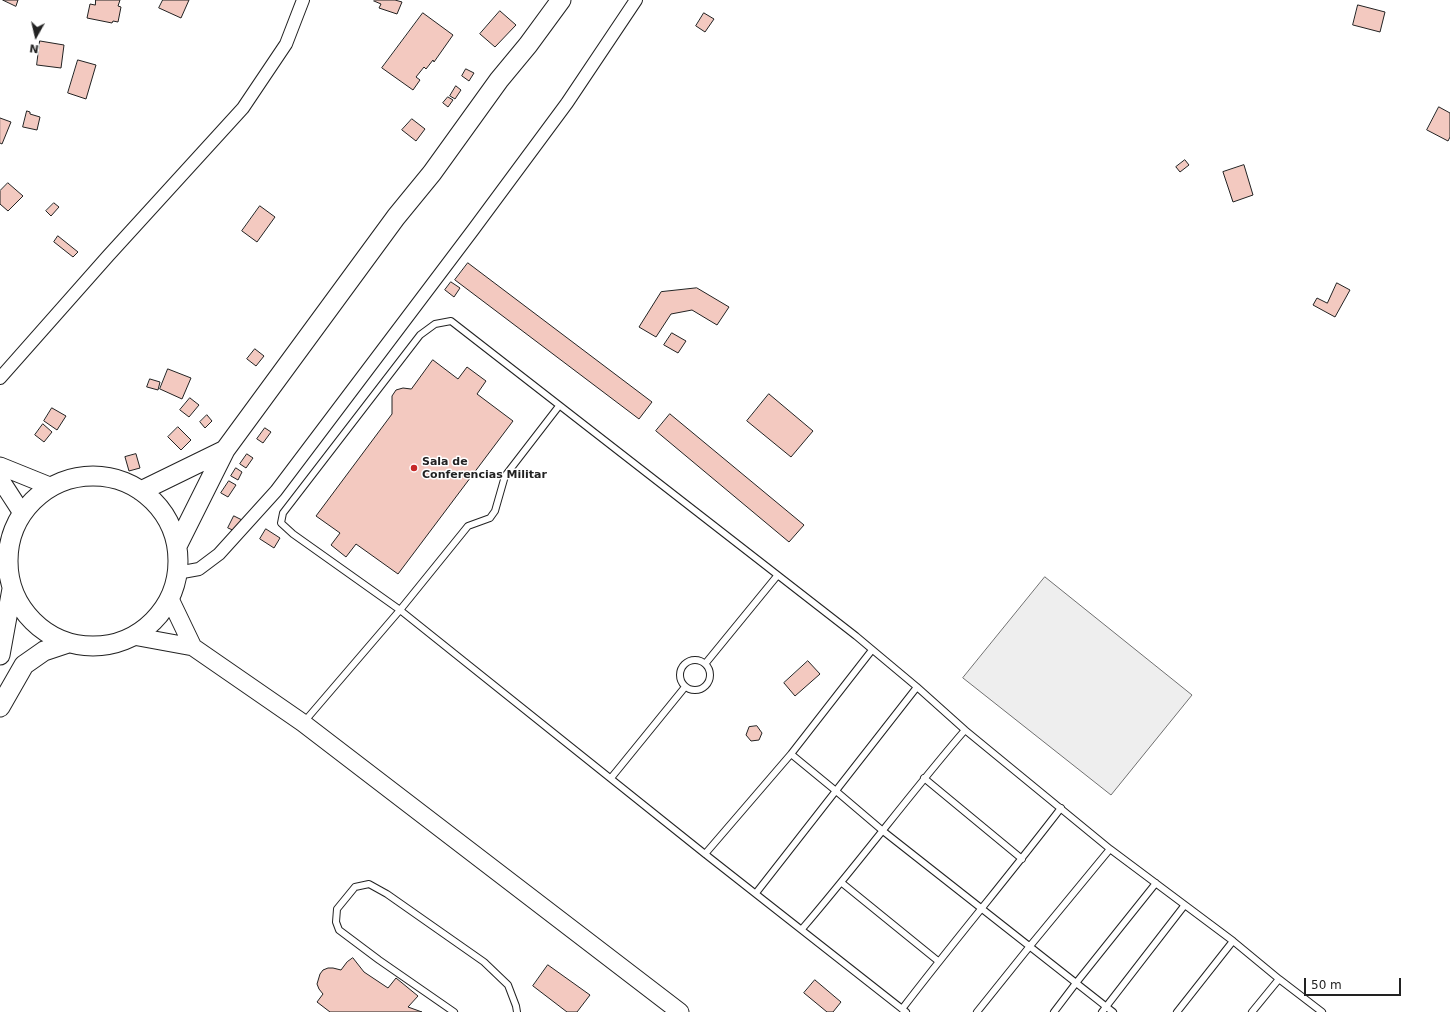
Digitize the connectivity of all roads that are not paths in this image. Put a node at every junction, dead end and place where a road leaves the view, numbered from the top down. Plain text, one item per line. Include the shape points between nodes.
1 (303, 0) edge
2 (636, 0) edge
3 (555, 3) edge
4 (0, 378) edge
5 (559, 406) junction
6 (225, 450) junction
7 (0, 466) edge
8 (0, 479) edge
9 (52, 486) junction
10 (141, 492) junction
11 (22, 513) junction
12 (177, 546) junction
13 (177, 573) junction
14 (777, 576) junction
15 (12, 589) junction
16 (170, 599) junction
17 (400, 610) junction
18 (133, 636) junction
19 (68, 643) junction
20 (193, 647) junction
21 (872, 650) junction
22 (0, 655) edge
23 (705, 664) junction
24 (685, 687) junction
25 (917, 687) junction
26 (0, 707) edge
27 (303, 723) junction
28 (965, 730) junction
29 (791, 754) junction
30 (611, 778) junction
31 (924, 778) junction
32 (836, 790) junction
33 (1061, 808) junction
34 (883, 832) junction
35 (1110, 849) junction
36 (705, 854) junction
37 (1022, 859) junction
38 (842, 883) junction
39 (1156, 883) junction
40 (756, 893) junction
41 (1184, 906) junction
42 (981, 910) junction
43 (802, 929) junction
44 (1233, 941) junction
45 (1030, 946) junction
46 (938, 962) junction
47 (1279, 979) junction
48 (1076, 983) junction
49 (1106, 1007) junction
50 (904, 1010) edge
51 (454, 1012) edge
52 (518, 1012) edge
53 (680, 1012) edge
54 (978, 1012) edge
55 (1054, 1012) edge
56 (1102, 1012) edge
57 (1113, 1012) edge
58 (1177, 1012) edge
59 (1252, 1012) edge
60 (1322, 1012) edge

1 - 4 street via 286,44 243,108
2 - 13 street via 567,103 276,491 219,554 199,569
3 - 6 main road via 528,45 380,239
5 - 14 lane
5 - 17 lane via 504,476 495,511 490,518 468,526
5 - 17 lane via 451,321 435,324 420,335 283,512 281,523
6 - 10 main road
6 - 12 main road
7 - 9 main road
8 - 11 main road
9 - 10 main road via 91,476 117,480
9 - 11 main road
10 - 12 main road via 161,510
11 - 15 main road via 10,537 8,550 8,576
12 - 13 main road
13 - 16 main road
14 - 21 lane
14 - 23 lane
15 - 19 main road via 24,613 33,623 55,638
15 - 22 main road
16 - 18 main road via 154,620
16 - 20 main road
17 - 27 lane
17 - 30 lane
18 - 19 main road via 121,642 94,646
18 - 20 main road
19 - 26 main road via 44,651 24,665
20 - 27 main road
21 - 25 lane
21 - 29 lane
23 - 24 lane via 710,674 707,685 696,690
23 - 24 lane via 697,660 682,667 680,675
24 - 30 lane
25 - 28 lane
25 - 32 lane
27 - 53 main road
28 - 31 lane
28 - 33 lane
29 - 32 lane
29 - 36 lane
30 - 36 lane
31 - 34 lane
31 - 37 lane
32 - 34 lane
32 - 40 lane
33 - 35 lane
33 - 37 lane
34 - 38 lane
34 - 42 lane
35 - 39 lane
35 - 45 lane
36 - 40 lane
37 - 42 lane
38 - 43 lane
38 - 46 lane
39 - 41 lane
39 - 48 lane
40 - 43 lane
41 - 44 lane
41 - 49 lane
42 - 45 lane
42 - 46 lane
43 - 50 lane
44 - 47 lane
44 - 58 lane
45 - 48 lane
45 - 54 lane
46 - 50 lane
47 - 59 lane
47 - 60 lane
48 - 49 lane
48 - 55 lane
49 - 56 lane
49 - 57 lane
51 - 52 lane via 339,930 336,922 337,909 355,887 369,884 387,894 484,962 508,985

